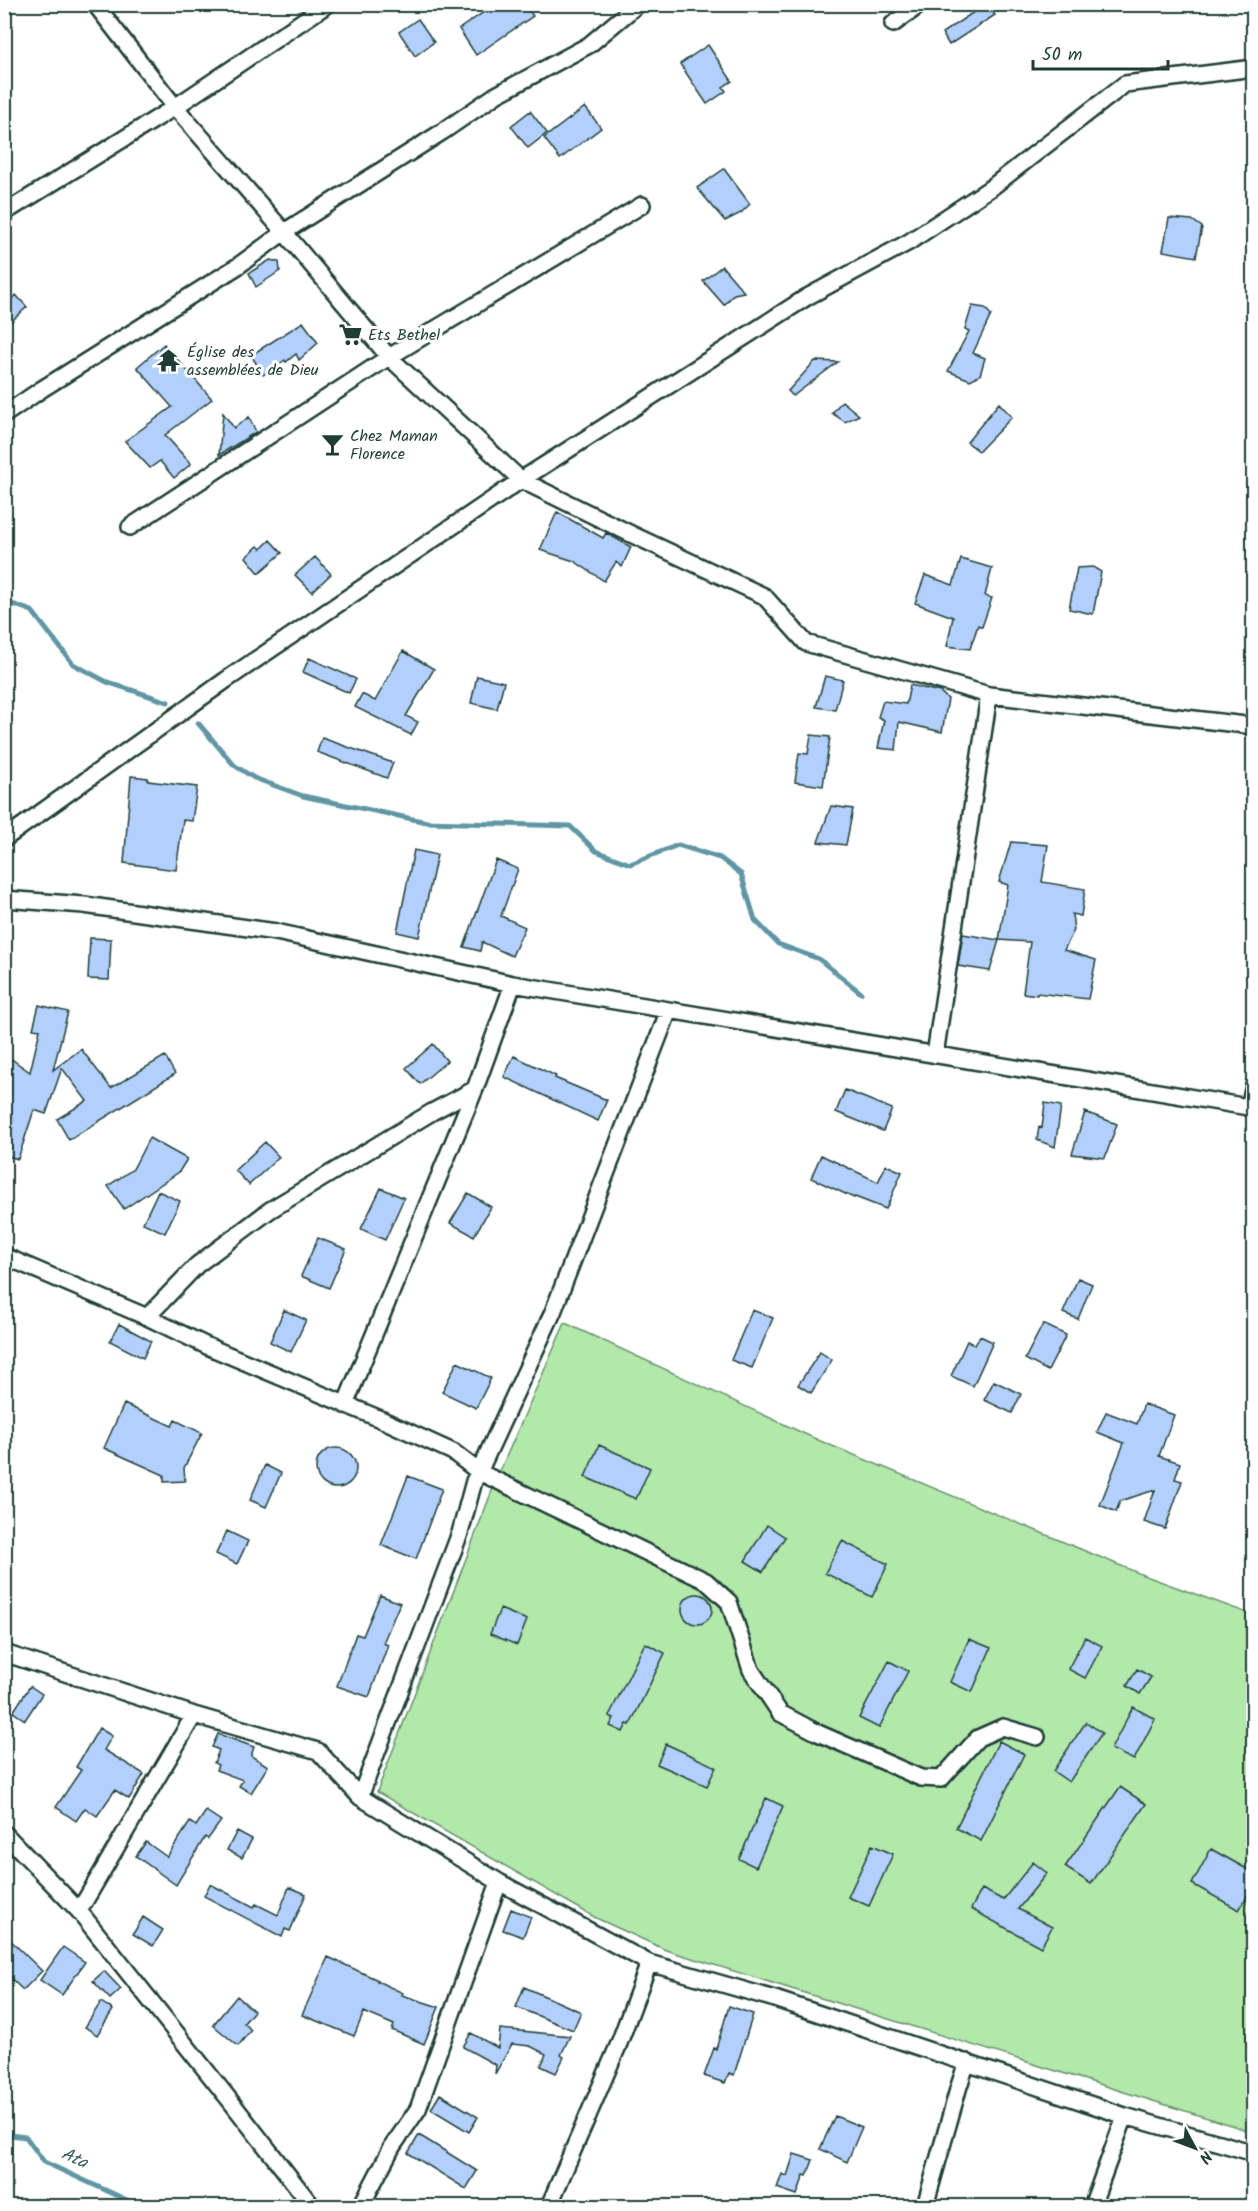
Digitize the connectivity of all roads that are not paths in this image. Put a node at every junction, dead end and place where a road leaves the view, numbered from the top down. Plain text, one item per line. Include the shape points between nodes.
1 (95, 4) edge
2 (328, 4) edge
3 (638, 4) edge
4 (921, 4) edge
5 (893, 24) dead end
6 (1254, 68) edge
7 (175, 107) junction
8 (642, 205) dead end
9 (4, 213) edge
10 (284, 232) junction
11 (389, 357) junction
12 (4, 415) edge
13 (521, 480) junction
14 (130, 527) dead end
15 (989, 695) junction
16 (1254, 726) edge
17 (4, 839) edge
18 (4, 899) edge
19 (513, 984) junction
20 (669, 1010) junction
21 (935, 1055) junction
22 (1254, 1085) edge
23 (475, 1089) junction
24 (1251, 1108) edge
25 (4, 1256) edge
26 (147, 1317) junction
27 (345, 1405) junction
28 (479, 1472) junction
29 (4, 1653) edge
30 (194, 1715) junction
31 (1037, 1737) dead end
32 (360, 1797) junction
33 (4, 1833) edge
34 (498, 1882) junction
35 (79, 1911) junction
36 (649, 1963) junction
37 (967, 2062) junction
38 (1125, 2116) junction
39 (1254, 2153) edge
40 (312, 2206) edge
41 (361, 2206) edge
42 (549, 2206) edge
43 (925, 2206) edge
44 (1092, 2206) edge

1 - 7 street
2 - 7 street
3 - 10 street via 589,45 496,94
4 - 5 street
6 - 13 street via 1125,84 992,188 909,242 807,297
7 - 9 street
7 - 10 street
8 - 11 street
10 - 11 street
10 - 12 street via 238,266
11 - 13 street
11 - 14 street
13 - 15 street via 764,596 806,643
13 - 17 street via 226,680
15 - 16 street
15 - 21 street
18 - 19 street via 84,905 276,932
19 - 20 street
19 - 23 street
20 - 21 street
20 - 28 street via 553,1312
21 - 24 street
22 - 24 street
23 - 26 street via 270,1210 197,1265
23 - 27 street
25 - 26 street
26 - 27 street
27 - 28 street via 453,1452
28 - 31 street via 705,1581 729,1602 751,1670 780,1713 818,1733 931,1779 941,1779 978,1738 1003,1727
28 - 32 street via 460,1533
29 - 30 street
30 - 32 street via 318,1751
30 - 35 street
32 - 34 street
33 - 35 street
34 - 36 street
34 - 41 street via 418,2109 392,2147
35 - 40 street
36 - 37 street via 775,1999
36 - 42 street
37 - 38 street
37 - 43 street
38 - 39 street
38 - 44 street

